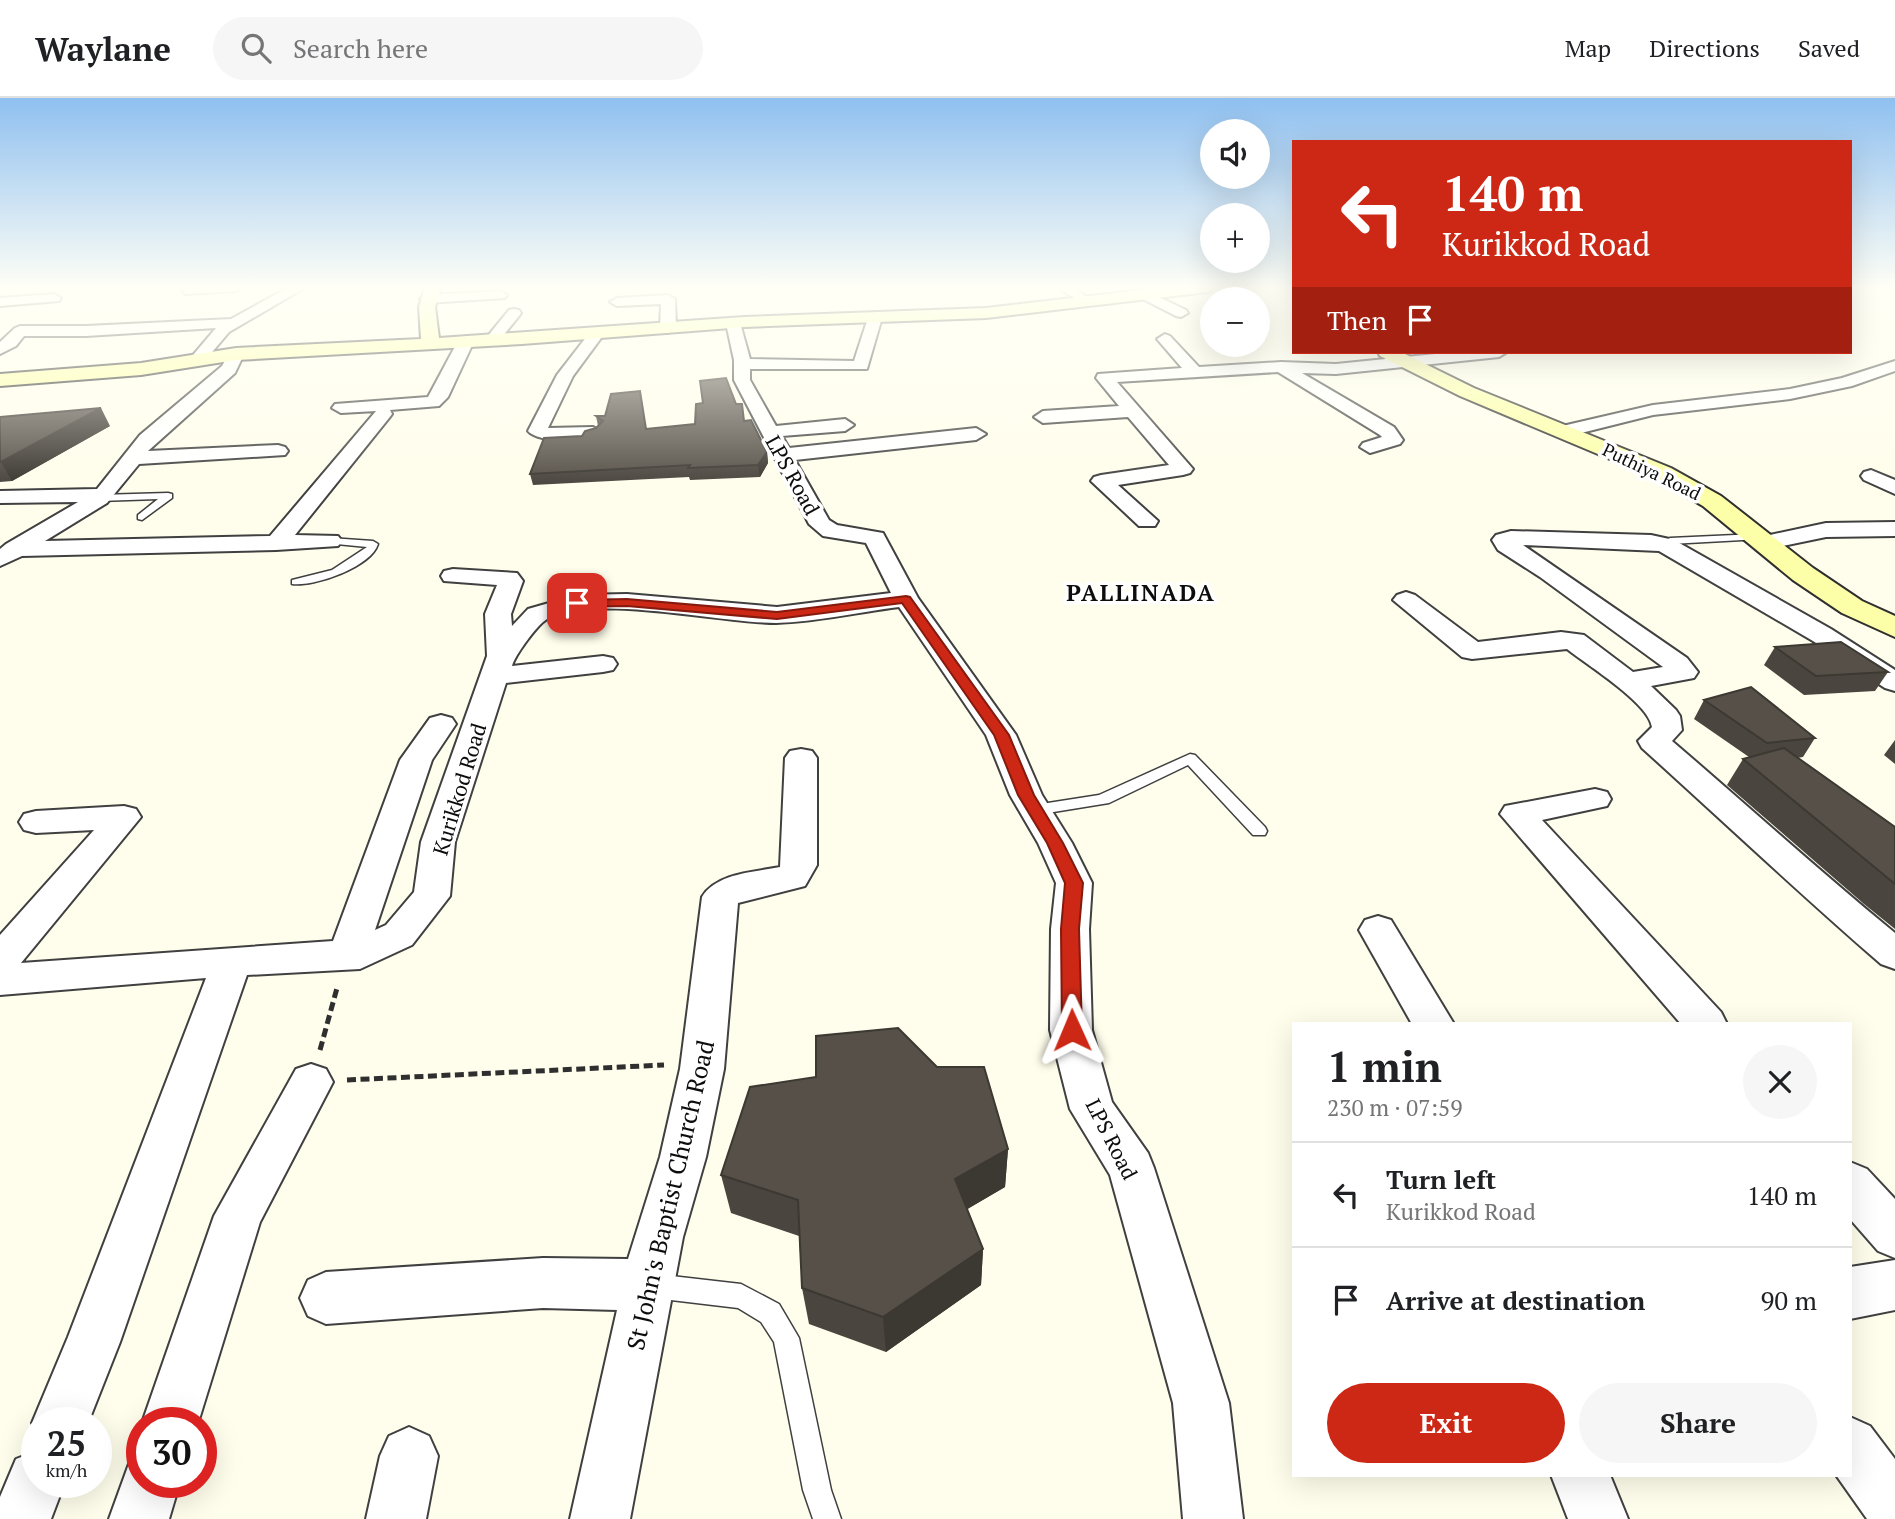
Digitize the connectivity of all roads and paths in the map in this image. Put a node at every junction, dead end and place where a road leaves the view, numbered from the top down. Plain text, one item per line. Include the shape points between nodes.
1 (203, 353) edge
2 (248, 353) edge
3 (460, 353) edge
4 (581, 353) edge
5 (740, 353) edge
6 (865, 353) edge
7 (1178, 353) edge
8 (236, 354) junction
9 (1391, 354) edge
10 (1482, 354) edge
11 (197, 361) junction
12 (1407, 363) junction
13 (742, 364) junction
14 (1281, 367) junction
15 (1894, 367) edge
16 (1193, 371) junction
17 (0, 380) edge
18 (341, 408) dead end
19 (1131, 411) junction
20 (383, 414) dead end
21 (1043, 417) dead end
22 (845, 425) dead end
23 (1565, 431) junction
24 (593, 433) edge
25 (976, 434) dead end
26 (776, 443) junction
27 (1370, 447) dead end
28 (278, 451) dead end
29 (132, 458) junction
30 (1871, 476) dead end
31 (1895, 488) edge
32 (101, 496) junction
33 (0, 497) edge
34 (142, 517) dead end
35 (1147, 521) dead end
36 (1895, 529) edge
37 (1761, 540) junction
38 (330, 541) joint
39 (1670, 541) dead end
40 (276, 543) junction
41 (7, 554) edge
42 (453, 576) dead end
43 (296, 582) dead end
44 (906, 599) junction
45 (1406, 600) dead end
46 (1894, 627) edge
47 (603, 664) dead end
48 (498, 666) junction
49 (1627, 682) junction
50 (1895, 682) edge
51 (441, 724) dead end
52 (801, 758) dead end
53 (1595, 799) dead end
54 (1035, 810) junction
55 (36, 822) dead end
56 (1259, 831) dead end
57 (1378, 930) dead end
58 (1895, 954) edge
59 (347, 955) junction
60 (0, 961) edge
61 (232, 961) junction
62 (0, 980) edge
63 (1432, 1022) edge
64 (1704, 1022) edge
65 (703, 1063) junction
66 (311, 1082) junction
67 (1852, 1186) edge
68 (1895, 1234) edge
69 (648, 1285) junction
70 (1895, 1285) edge
71 (1852, 1293) edge
72 (326, 1298) dead end
73 (67, 1407) edge
74 (175, 1407) edge
75 (1852, 1449) edge
76 (409, 1456) dead end
77 (1581, 1477) edge
78 (30, 1498) edge
79 (146, 1498) edge
80 (1895, 1508) edge
81 (21, 1519) edge
82 (139, 1519) edge
83 (396, 1519) edge
84 (600, 1519) edge
85 (827, 1519) edge
86 (1213, 1519) edge
87 (1598, 1519) edge

1 - 11 street
2 - 8 street
3 - 18 street via 433,402
4 - 24 street via 537,431 550,435
5 - 13 street, LPS Road
6 - 13 street via 861,366
7 - 16 street
8 - 11 street
8 - 29 street via 229,369 166,420
9 - 12 street, Puthiya Road
10 - 12 street
11 - 17 street
12 - 14 street via 1336,369
12 - 23 street, Puthiya Road
13 - 26 street, LPS Road via 742,380
14 - 16 street
14 - 27 street via 1387,431 1393,440
15 - 23 street via 1790,394 1653,410
16 - 19 street via 1104,379
19 - 21 street
19 - 35 street via 1183,469 1101,481
20 - 40 street
22 - 26 street
23 - 37 street, Puthiya Road via 1663,472 1712,501
25 - 26 street
26 - 44 street, LPS Road via 820,524 831,531 874,538
28 - 29 street
29 - 32 street
30 - 31 street
32 - 33 street
32 - 34 lane via 168,496
32 - 41 street
36 - 37 street via 1826,530
37 - 39 lane
37 - 46 street, Puthiya Road via 1803,574
38 - 40 street
38 - 43 lane via 373,544 336,573
40 - 41 street
42 - 48 street via 511,581 498,614
44 - 48 street, Kurikkod Road via 777,615 627,602 577,603 537,614
44 - 54 street, LPS Road via 1001,735
45 - 49 street via 1472,651 1569,640
47 - 48 street
48 - 59 street, Kurikkod Road via 438,842 432,896 399,935 360,954
49 - 50 street via 1684,672 1504,540 1666,545
49 - 58 street via 1665,716 1667,730 1653,741
51 - 59 street via 416,760
52 - 65 street, St John's Baptist Church Road via 799,866 792,877 732,890 720,897
53 - 64 street via 1517,814
54 - 56 lane via 1103,799 1190,758
54 - 86 street, LPS Road via 1074,883 1072,1030 1092,1109 1131,1168 1201,1403
55 - 60 street via 124,817
57 - 63 street
59 - 61 street, Kurikkod Road
59 - 66 path
61 - 62 street, Kurikkod Road
61 - 73 street
65 - 66 path
65 - 69 street, St John's Baptist Church Road
66 - 74 street via 237,1216
67 - 68 street
69 - 72 street via 543,1283
69 - 84 street, St John's Baptist Church Road
69 - 85 lane via 741,1296 770,1313 786,1338
70 - 71 street
75 - 80 street
76 - 83 street
77 - 87 street
78 - 81 street
79 - 82 street

